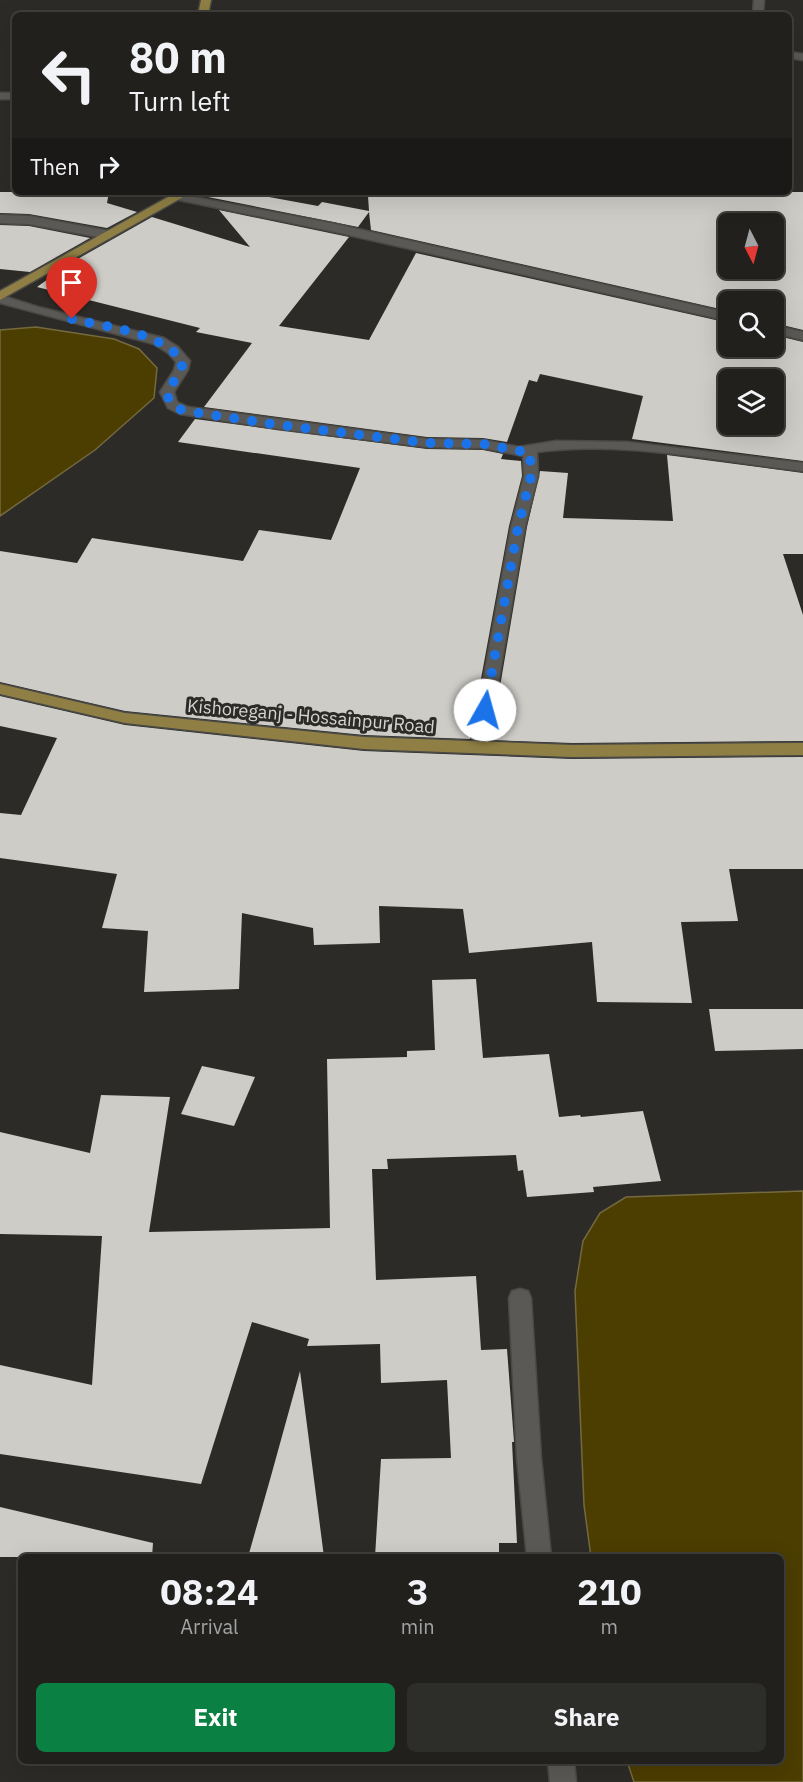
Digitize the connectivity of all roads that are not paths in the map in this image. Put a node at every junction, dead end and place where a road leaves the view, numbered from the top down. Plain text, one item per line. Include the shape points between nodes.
1 (182, 195) edge
2 (0, 219) edge
3 (109, 236) junction
4 (0, 297) edge
5 (718, 315) edge
6 (784, 331) edge
7 (803, 336) edge
8 (523, 450) junction
9 (803, 467) edge
10 (0, 689) edge
11 (479, 748) junction
12 (803, 749) edge
13 (520, 1298) dead end
14 (539, 1554) edge
15 (561, 1764) edge
16 (563, 1782) edge

1 - 3 main road
1 - 5 street
2 - 3 street via 29,220
3 - 4 main road
4 - 8 street via 34,310 159,341 183,361 167,392 174,407 185,411 414,441
6 - 7 street
8 - 9 street via 579,443
8 - 11 street via 530,453 531,476 518,527
10 - 11 main road, Kishoreganj - Hossainpur Road via 124,718 364,743
11 - 12 main road, Kishoreganj - Hossainpur Road
13 - 14 street
15 - 16 street

